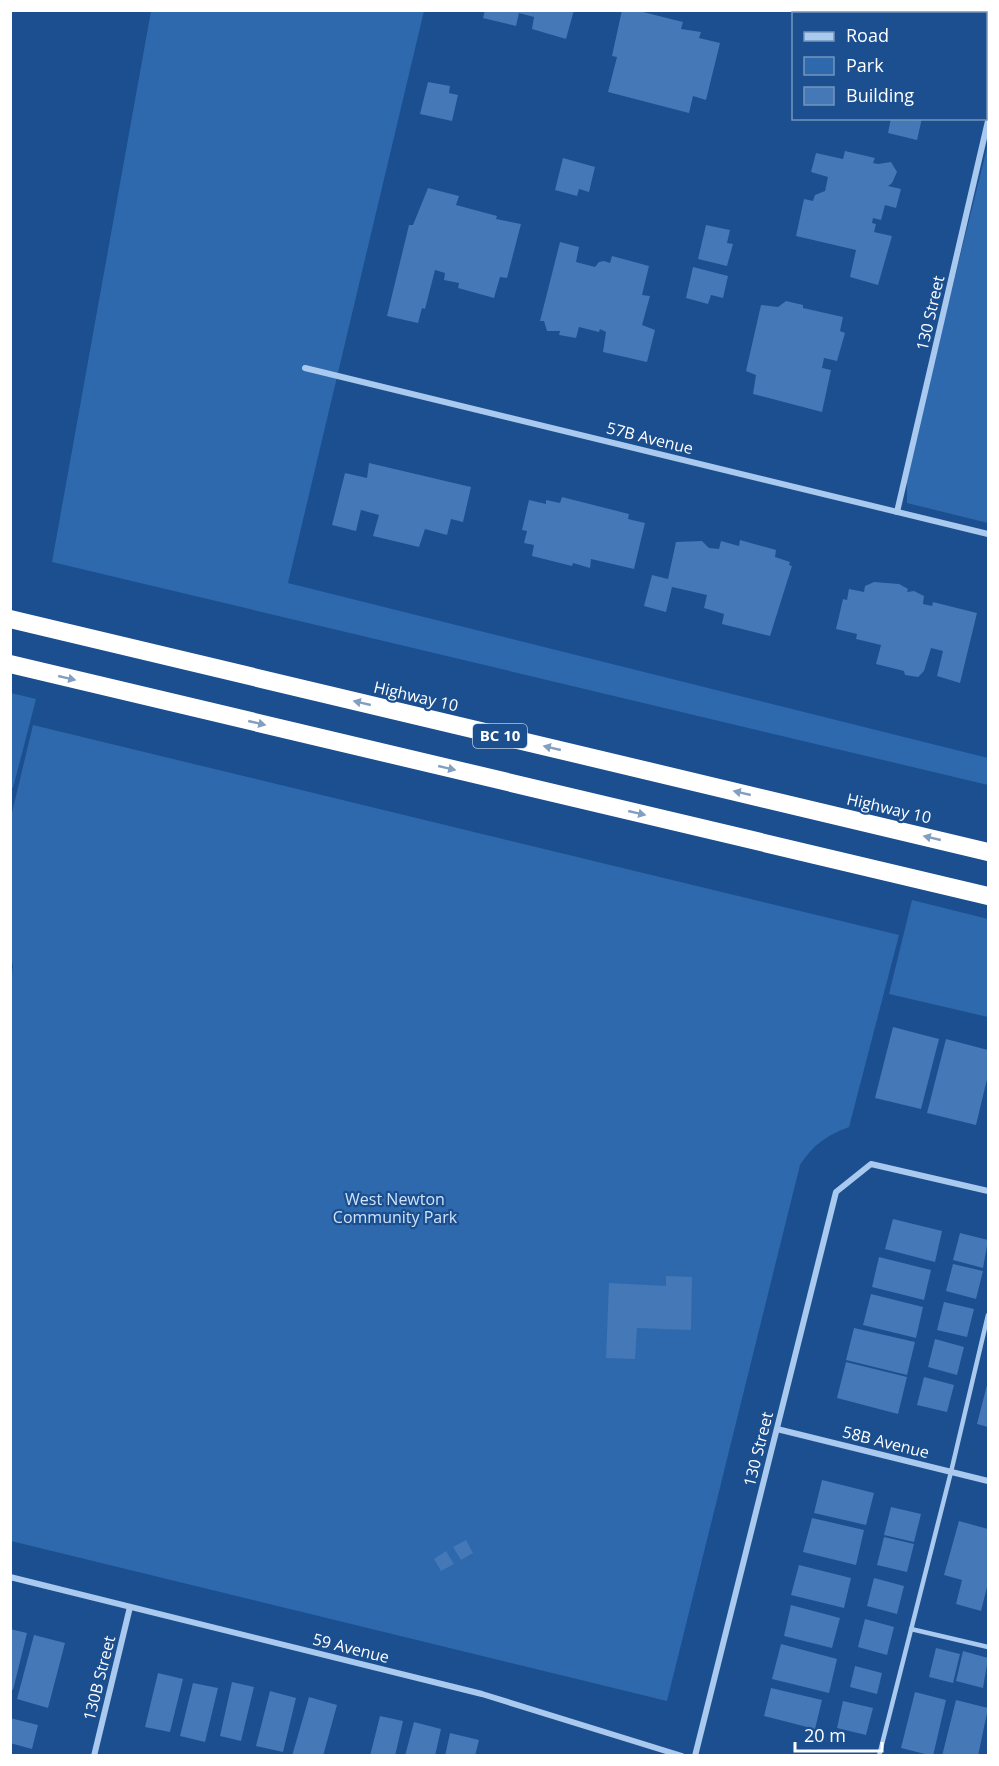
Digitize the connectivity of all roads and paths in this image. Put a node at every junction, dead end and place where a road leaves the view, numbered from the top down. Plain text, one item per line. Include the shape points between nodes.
1 (988, 120) edge
2 (305, 368) dead end
3 (897, 512) junction
4 (988, 534) edge
5 (10, 619) edge
6 (10, 664) edge
7 (988, 852) edge
8 (988, 896) edge
9 (988, 1191) edge
10 (988, 1314) edge
11 (777, 1430) junction
12 (951, 1472) junction
13 (988, 1481) edge
14 (10, 1577) edge
15 (130, 1607) junction
16 (911, 1629) junction
17 (988, 1647) edge
18 (94, 1755) edge
19 (682, 1755) edge
20 (695, 1755) edge
21 (879, 1755) edge

1 - 3 street, 130 Street
2 - 3 street, 57B Avenue
3 - 4 street, 57B Avenue
7 -> 5 highway, Highway 10 / BC 10
6 -> 8 highway
9 - 11 street, 130 Street via 871,1164 836,1192
10 - 12 lane
11 - 12 street, 58B Avenue
11 - 20 street, 130 Street
12 - 13 street, 58B Avenue
12 - 16 lane
14 - 15 street, 59 Avenue
15 - 18 street, 130B Street
15 - 19 street, 59 Avenue via 482,1694
16 - 17 lane
16 - 21 lane

